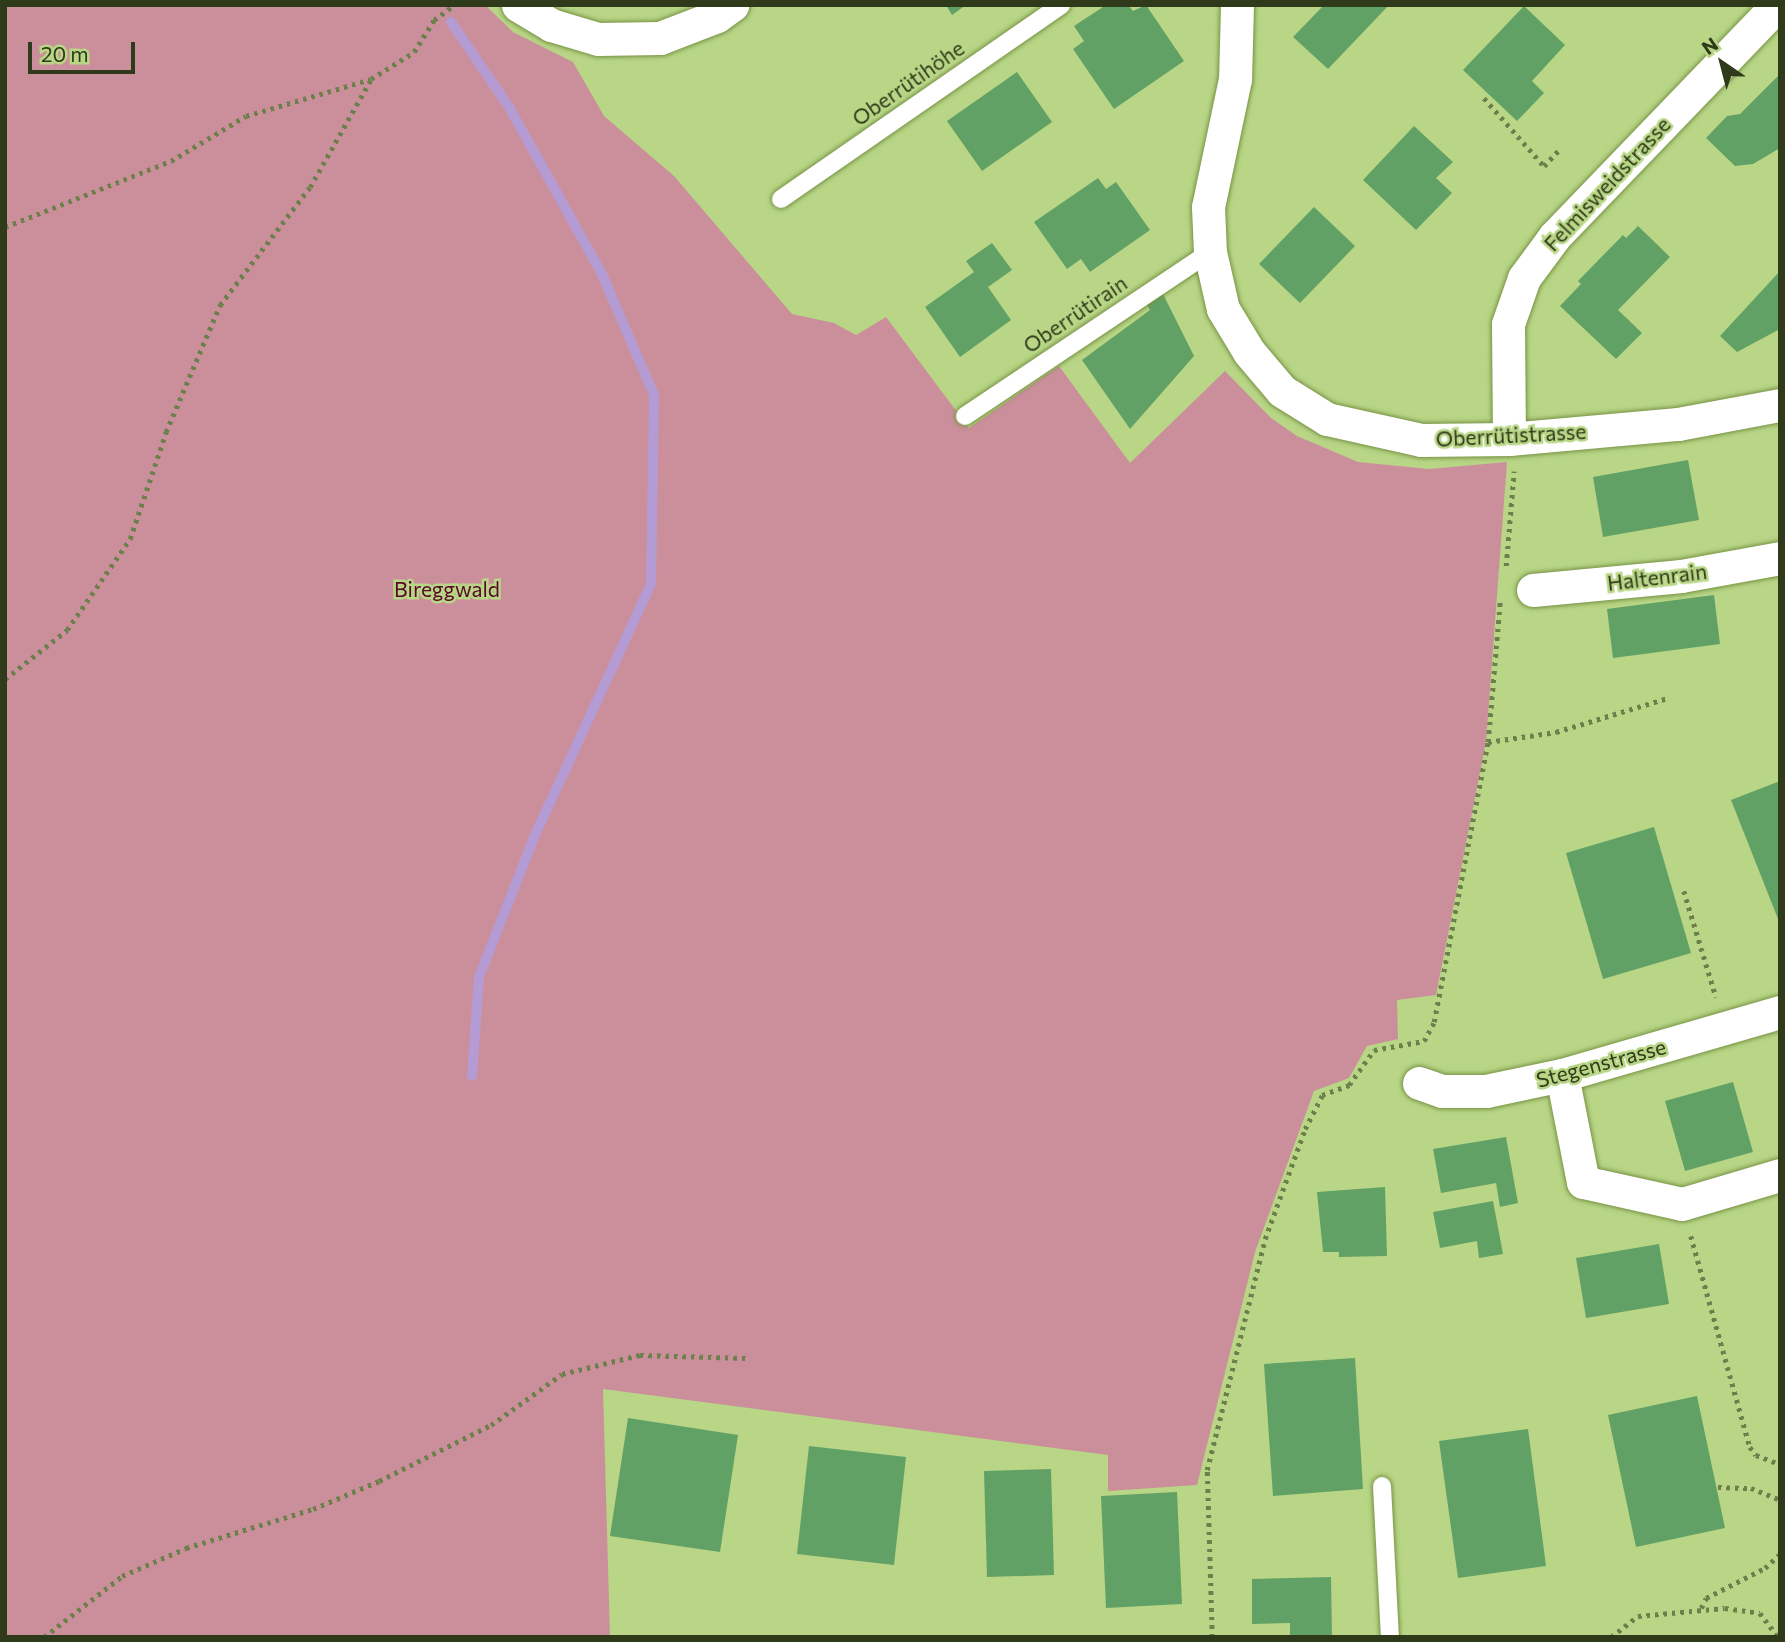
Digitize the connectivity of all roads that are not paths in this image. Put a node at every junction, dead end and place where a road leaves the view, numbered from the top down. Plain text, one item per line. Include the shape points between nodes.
1 (518, 5) edge
2 (732, 5) edge
3 (1061, 5) edge
4 (1237, 5) edge
5 (1777, 5) edge
6 (781, 199) dead end
7 (1210, 252) junction
8 (1780, 405) edge
9 (965, 416) dead end
10 (1509, 439) junction
11 (1780, 558) edge
12 (1513, 586) road end
13 (1780, 1012) edge
14 (1562, 1075) junction
15 (1419, 1083) dead end
16 (1780, 1175) edge
17 (1382, 1486) dead end
18 (1390, 1637) edge

1 - 2 street via 551,24 598,39 660,38 717,16
3 - 6 lane, Oberrütihöhe
4 - 7 street, Oberrütistrasse via 1235,79 1208,207
5 - 10 street, Felmisweidstrasse via 1555,236 1524,278 1508,324
7 - 9 lane, Oberrütirain
7 - 10 street, Oberrütistrasse via 1223,309 1249,352 1282,391 1327,419 1421,440
8 - 10 street, Oberrütistrasse via 1678,424
11 - 12 street, Haltenrain via 1681,576
13 - 14 street, Stegenstrasse
14 - 15 street, Stegenstrasse via 1486,1091 1441,1091
14 - 16 street via 1583,1182 1682,1204
17 - 18 lane

